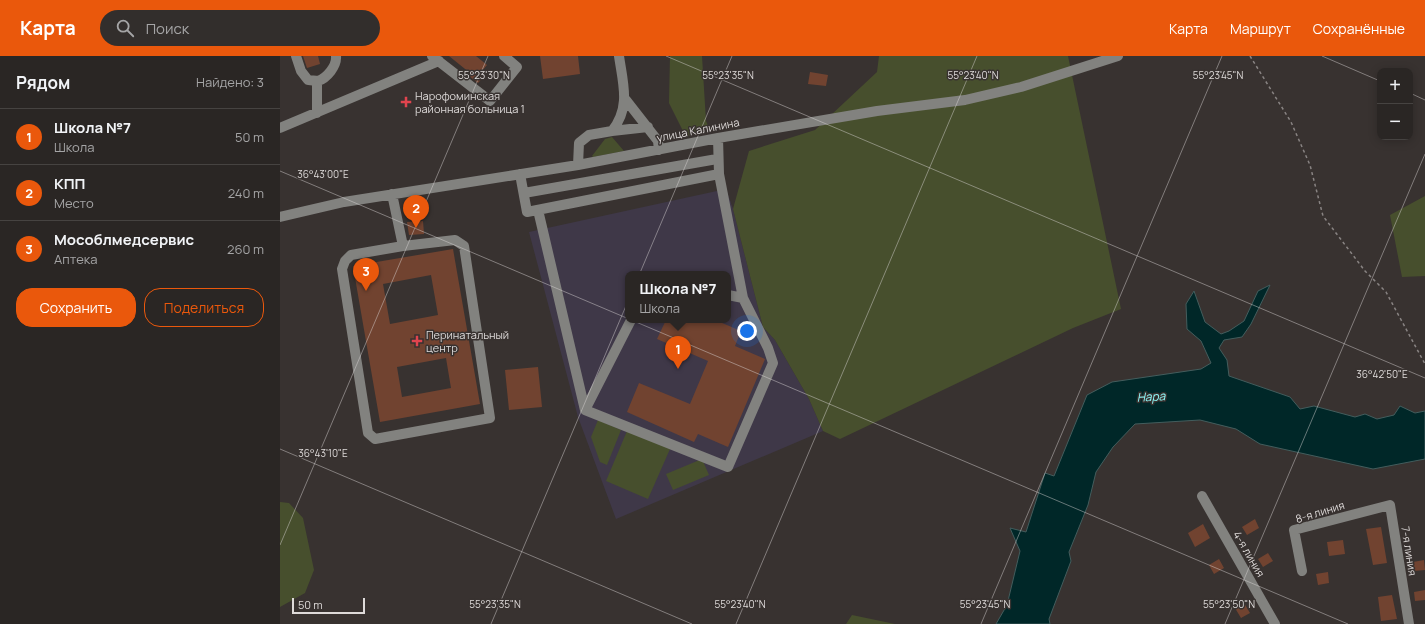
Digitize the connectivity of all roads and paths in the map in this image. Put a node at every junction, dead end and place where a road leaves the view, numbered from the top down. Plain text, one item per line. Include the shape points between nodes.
1 (296, 56) edge
2 (336, 56) edge
3 (504, 56) edge
4 (619, 56) edge
5 (1118, 56) edge
6 (1250, 56) edge
7 (436, 59) edge
8 (317, 81) junction
9 (626, 100) junction
10 (317, 113) junction
11 (648, 127) junction
12 (280, 128) edge
13 (612, 131) junction
14 (718, 138) junction
15 (659, 150) junction
16 (717, 159) junction
17 (578, 165) junction
18 (520, 174) junction
19 (719, 174) junction
20 (524, 193) junction
21 (392, 194) junction
22 (538, 210) junction
23 (280, 216) edge
24 (403, 246) junction
25 (731, 296) edge
26 (743, 298) junction
27 (629, 323) edge
28 (1425, 364) edge
29 (585, 410) junction
30 (1202, 496) dead end
31 (1390, 505) joint
32 (1302, 571) dead end
33 (1275, 624) edge
34 (1409, 624) edge

1 - 8 street via 301,71 308,80
2 - 8 street via 328,74
3 - 7 street via 518,67 490,101
4 - 9 street
5 - 14 street, улица Калинина via 1050,79 965,100 877,111
6 - 28 path via 1291,122 1310,165 1323,216 1364,271 1386,292
7 - 10 street
8 - 10 street
9 - 11 street
9 - 13 street via 620,122
10 - 12 street
11 - 13 street
11 - 15 street via 658,141
13 - 17 street via 590,135 579,143
14 - 15 street, улица Калинина
14 - 16 street
15 - 17 street, улица Калинина
16 - 19 street
16 - 20 street
17 - 18 street, улица Калинина
18 - 20 street
18 - 21 street, улица Калинина
19 - 22 street
19 - 26 street
20 - 22 street via 527,212
21 - 23 street, улица Калинина
21 - 24 street
22 - 29 street
24 - 24 street via 351,255 342,269 368,433 375,439 490,418 464,246 456,240
25 - 26 street
26 - 29 street via 773,363 728,467
27 - 29 street
30 - 33 street, 4-я линия
31 - 32 street, 8-я линия via 1294,530
31 - 34 street, 7-я линия

